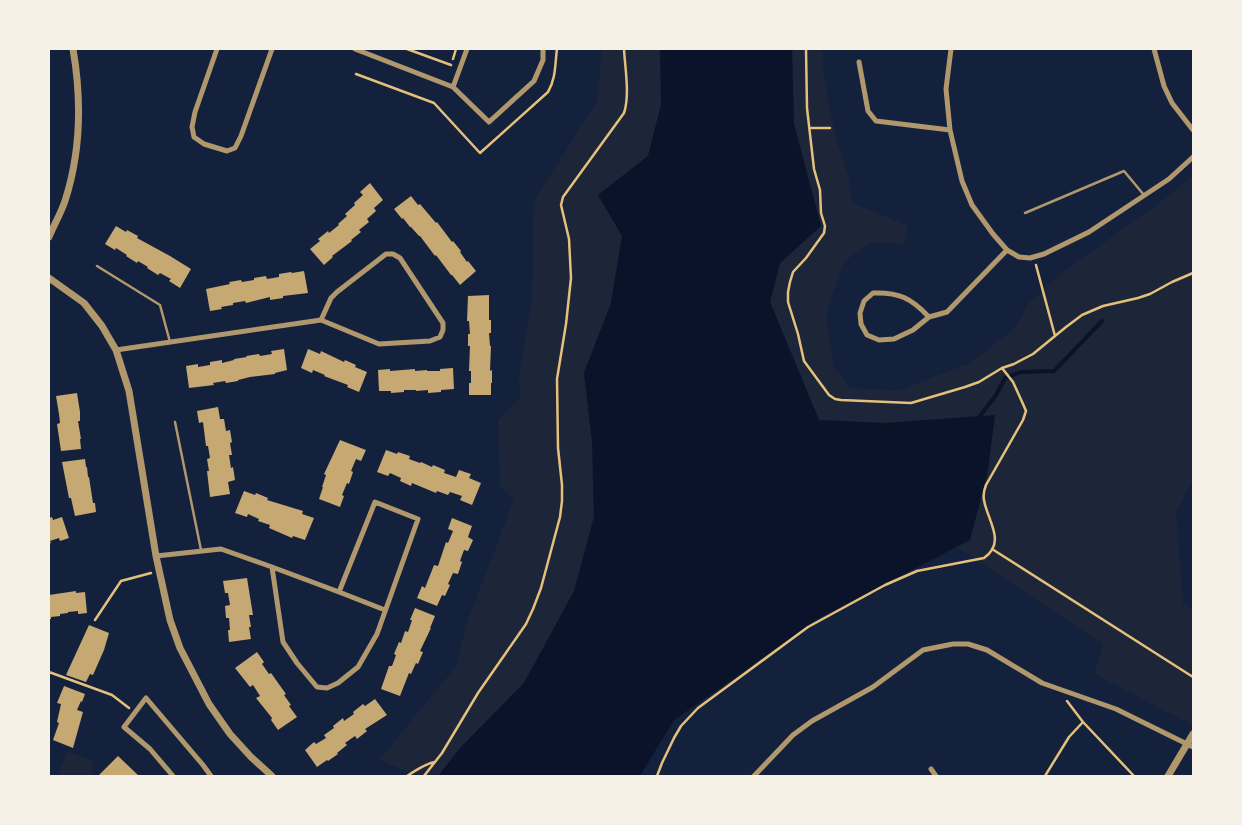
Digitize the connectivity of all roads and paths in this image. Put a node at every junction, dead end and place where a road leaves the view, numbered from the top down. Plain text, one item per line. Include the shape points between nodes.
1 (73, 49) edge
2 (217, 49) edge
3 (272, 49) edge
4 (355, 49) edge
5 (407, 49) edge
6 (467, 49) edge
7 (543, 49) edge
8 (624, 49) edge
9 (806, 49) edge
10 (951, 49) edge
11 (1154, 49) edge
12 (859, 62) dead end
13 (451, 65) dead end
14 (453, 87) junction
15 (810, 128) junction
16 (830, 128) dead end
17 (950, 130) junction
18 (1193, 130) edge
19 (1193, 157) edge
20 (1144, 195) junction
21 (1025, 213) dead end
22 (49, 236) edge
23 (1007, 250) junction
24 (1034, 257) junction
25 (97, 266) dead end
26 (1193, 273) edge
27 (49, 278) edge
28 (929, 317) junction
29 (321, 320) junction
30 (1055, 336) junction
31 (170, 342) junction
32 (116, 350) junction
33 (1002, 368) junction
34 (175, 422) dead end
35 (992, 549) junction
36 (201, 551) junction
37 (156, 556) junction
38 (272, 567) junction
39 (160, 571) junction
40 (338, 592) junction
41 (385, 610) junction
42 (95, 620) dead end
43 (49, 672) edge
44 (1193, 677) edge
45 (1058, 689) junction
46 (135, 713) junction
47 (1082, 722) junction
48 (1193, 734) edge
49 (1191, 746) edge
50 (436, 761) junction
51 (931, 769) dead end
52 (173, 776) edge
53 (211, 776) edge
54 (272, 776) edge
55 (406, 776) edge
56 (424, 776) edge
57 (657, 776) edge
58 (754, 776) edge
59 (936, 776) edge
60 (1045, 776) edge
61 (1134, 776) edge
62 (1168, 776) edge

1 - 22 street via 80,120 75,162 64,203
2 - 3 street via 192,127 194,137 204,144 227,150 235,148 241,136
4 - 14 street
5 - 13 path
6 - 14 street
7 - 14 street via 543,60 534,81 489,122
8 - 50 path via 627,95 624,113 562,197 571,278 557,379 562,493 560,517 530,617
9 - 15 path
10 - 17 street via 946,88
11 - 18 street via 1172,104
12 - 17 street via 868,111 876,121
15 - 16 path
15 - 33 path via 821,213 826,226 793,272 788,302 804,361 829,395 841,400 911,404 979,382
17 - 23 street via 962,181 972,205
19 - 20 street via 1169,179
20 - 21 lane via 1124,171
20 - 24 street via 1088,232
23 - 24 street via 1019,257
23 - 28 street via 947,312
24 - 30 path
25 - 31 lane via 160,305
26 - 30 path via 1150,294 1082,315
27 - 32 street via 84,303
28 - 28 street via 894,340 879,340 867,335 860,313 864,301 873,293 887,292 911,300
29 - 29 street via 379,344 430,341 440,337 443,330 443,323 400,258 393,254 386,254 337,292
29 - 31 street
30 - 33 path via 1033,354
31 - 32 street
32 - 37 street via 129,391
33 - 35 path via 1013,382 1026,411 983,494 994,528
34 - 36 lane
35 - 44 path
35 - 57 path via 984,558 917,571 808,627 698,708 681,726
36 - 37 street
36 - 38 street via 221,549
37 - 39 street
38 - 40 street
38 - 41 street via 283,642 316,687 327,688 338,683 358,667 377,634
39 - 42 path via 120,581
39 - 54 street via 170,620 180,648 209,704 230,734
40 - 41 street
40 - 41 street via 375,502 418,519
43 - 46 path via 112,695
45 - 47 path
45 - 49 street via 1116,709
45 - 58 street via 987,650 968,644 924,650 793,735
46 - 52 street via 124,727 150,749
46 - 53 street via 146,698
47 - 60 path
47 - 61 path
48 - 49 street
49 - 62 street
50 - 55 path
50 - 56 path
51 - 59 street

